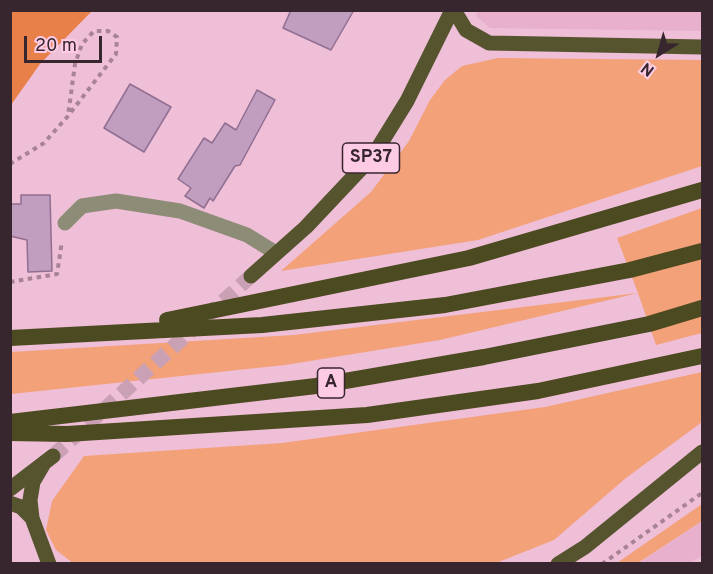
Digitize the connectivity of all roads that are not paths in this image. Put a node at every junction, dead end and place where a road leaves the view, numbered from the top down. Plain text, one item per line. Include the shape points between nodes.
1 (453, 10) edge
2 (702, 47) edge
3 (702, 190) edge
4 (65, 223) road end
5 (702, 250) edge
6 (276, 253) junction
7 (251, 276) tunnel mouth
8 (702, 308) edge
9 (118, 330) junction
10 (10, 338) edge
11 (702, 356) edge
12 (10, 422) edge
13 (10, 433) edge
14 (702, 452) edge
15 (10, 489) edge
16 (10, 503) edge
17 (32, 518) junction
18 (40, 544) junction
19 (34, 564) edge
20 (49, 564) edge
21 (558, 564) edge

1 - 2 main road via 466,30 489,43
1 - 6 main road, SP37 via 373,156
3 - 9 highway via 469,258
4 - 6 street via 82,206 116,201 180,211 246,235
5 - 9 highway via 630,270 434,306 262,325
6 - 7 main road, SP37
8 - 12 highway, A via 649,324 316,386
9 - 10 highway
11 - 13 highway via 538,391 367,415 67,434
14 - 21 main road via 585,548
15 - 17 main road via 48,461 33,482
16 - 17 main road
17 - 18 main road
18 - 19 main road
18 - 20 main road

